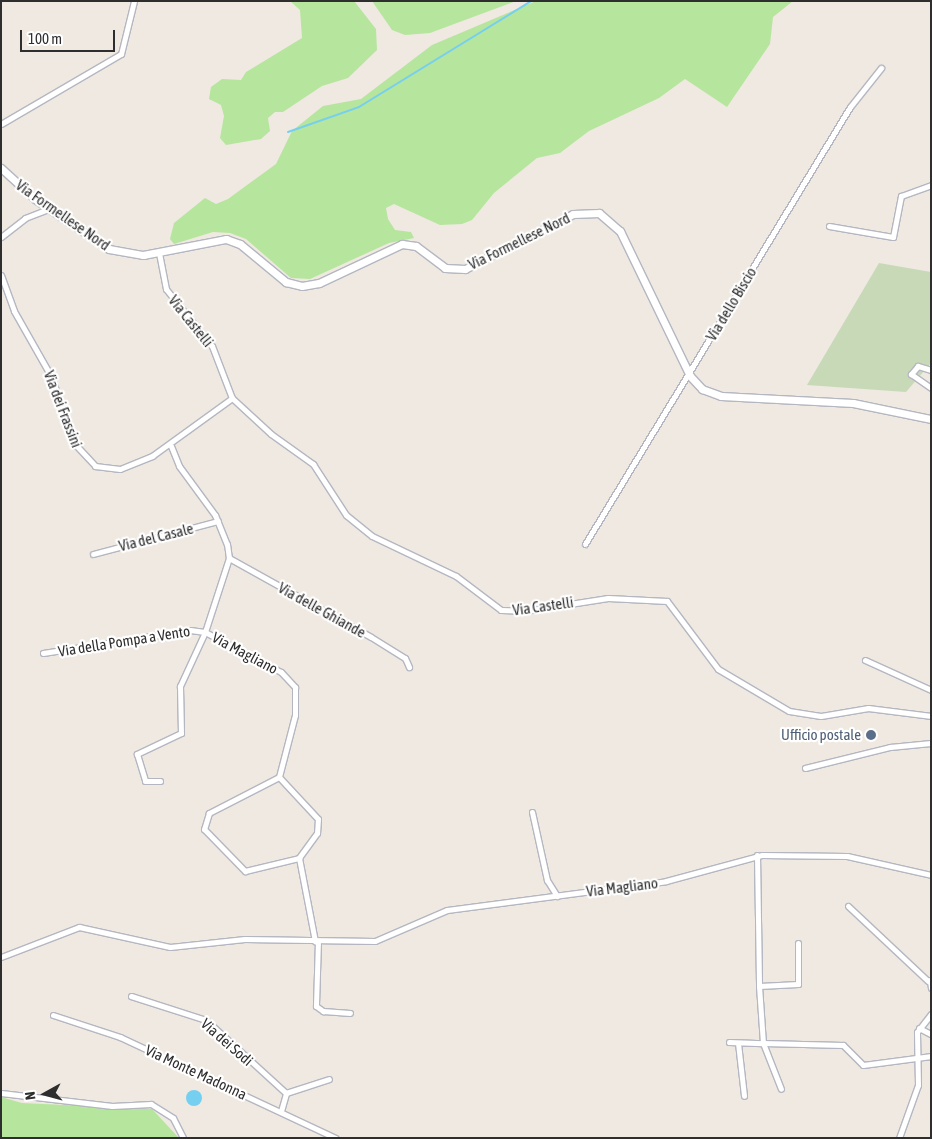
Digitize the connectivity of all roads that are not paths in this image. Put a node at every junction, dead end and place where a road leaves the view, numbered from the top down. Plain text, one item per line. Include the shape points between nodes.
1 (134, 1) edge
2 (881, 68) dead end
3 (1, 124) edge
4 (1, 168) edge
5 (931, 185) edge
6 (49, 209) junction
7 (830, 226) dead end
8 (1, 237) edge
9 (159, 253) junction
10 (1, 275) edge
11 (931, 370) edge
12 (690, 376) junction
13 (931, 388) edge
14 (232, 398) junction
15 (931, 419) edge
16 (171, 446) junction
17 (218, 521) junction
18 (585, 544) dead end
19 (93, 554) dead end
20 (229, 558) junction
21 (205, 632) junction
22 (43, 653) dead end
23 (865, 660) dead end
24 (409, 667) dead end
25 (931, 690) edge
26 (931, 716) edge
27 (931, 743) edge
28 (805, 768) dead end
29 (279, 777) junction
30 (160, 781) dead end
31 (532, 812) dead end
32 (758, 855) junction
33 (299, 858) junction
34 (931, 875) edge
35 (556, 896) junction
36 (848, 906) dead end
37 (316, 941) junction
38 (798, 943) dead end
39 (1, 957) edge
40 (929, 981) edge
41 (759, 986) junction
42 (931, 988) edge
43 (131, 996) dead end
44 (350, 1013) dead end
45 (931, 1014) edge
46 (53, 1015) dead end
47 (919, 1028) junction
48 (931, 1034) edge
49 (729, 1042) dead end
50 (738, 1042) junction
51 (763, 1043) junction
52 (931, 1056) edge
53 (916, 1058) junction
54 (329, 1079) dead end
55 (781, 1089) dead end
56 (1, 1093) edge
57 (286, 1093) junction
58 (744, 1096) dead end
59 (280, 1112) junction
60 (183, 1138) edge
61 (336, 1138) edge
62 (899, 1138) edge

1 - 3 street via 121,54
2 - 12 street, Via dello Biscio via 850,107
4 - 6 street, Via Formellese Nord
5 - 7 street via 901,196 893,237
6 - 8 street via 24,218
6 - 9 street, Via Formellese Nord via 109,249 133,255
9 - 12 street, Via Formellese Nord via 211,239 230,240 289,284 309,286 402,244 416,246 445,268 465,269 573,214 599,213 613,222 624,238
9 - 14 street, Via Castelli via 166,289 212,346
10 - 16 street, Via dei Frassini via 14,311 52,378 70,434 84,458 97,467 116,469
11 - 13 street via 918,366 911,374
12 - 15 street, Via Formellese Nord via 715,395 845,402
12 - 18 street, Via dello Biscio
14 - 16 street, Via dei Frassini
14 - 26 street, Via Castelli via 269,432 313,464 358,526 456,576 494,607 522,611 608,598 661,599 676,608 700,650 718,669 784,709 816,716 865,708
16 - 17 street via 179,466
17 - 19 street, Via del Casale
17 - 20 street
20 - 21 street, Via Magliano
20 - 24 street, Via delle Ghiande via 371,637 405,658
21 - 22 street, Via della Pompa a Vento via 190,630
21 - 29 street, Via Magliano via 281,672 293,684 295,715
21 - 30 street via 180,686 181,733 137,754 145,781
23 - 25 street
27 - 28 street via 890,747
29 - 33 street via 318,819 317,833
29 - 33 street via 209,813 204,829 245,871
31 - 35 street via 547,880
32 - 34 street, Via Magliano via 806,852 847,856
32 - 35 street, Via Magliano via 671,880
32 - 41 street
33 - 37 street
35 - 37 street, Via Magliano via 448,910 380,940
36 - 40 street
37 - 39 street, Via Magliano via 245,939 170,947 79,927
37 - 44 street via 316,1006 323,1011
38 - 41 street via 798,984
40 - 42 street
41 - 51 street
43 - 57 street, Via dei Sodi via 206,1020
45 - 47 street
46 - 59 street, Via Monte Madonna via 120,1036
47 - 48 street
47 - 53 street
49 - 50 street
50 - 51 street
50 - 58 street
51 - 53 street via 847,1046 863,1065
51 - 55 street
52 - 53 street
53 - 62 street via 918,1085
54 - 57 street
56 - 60 street via 110,1106 151,1104 173,1118
57 - 59 street
59 - 61 street, Via Monte Madonna

